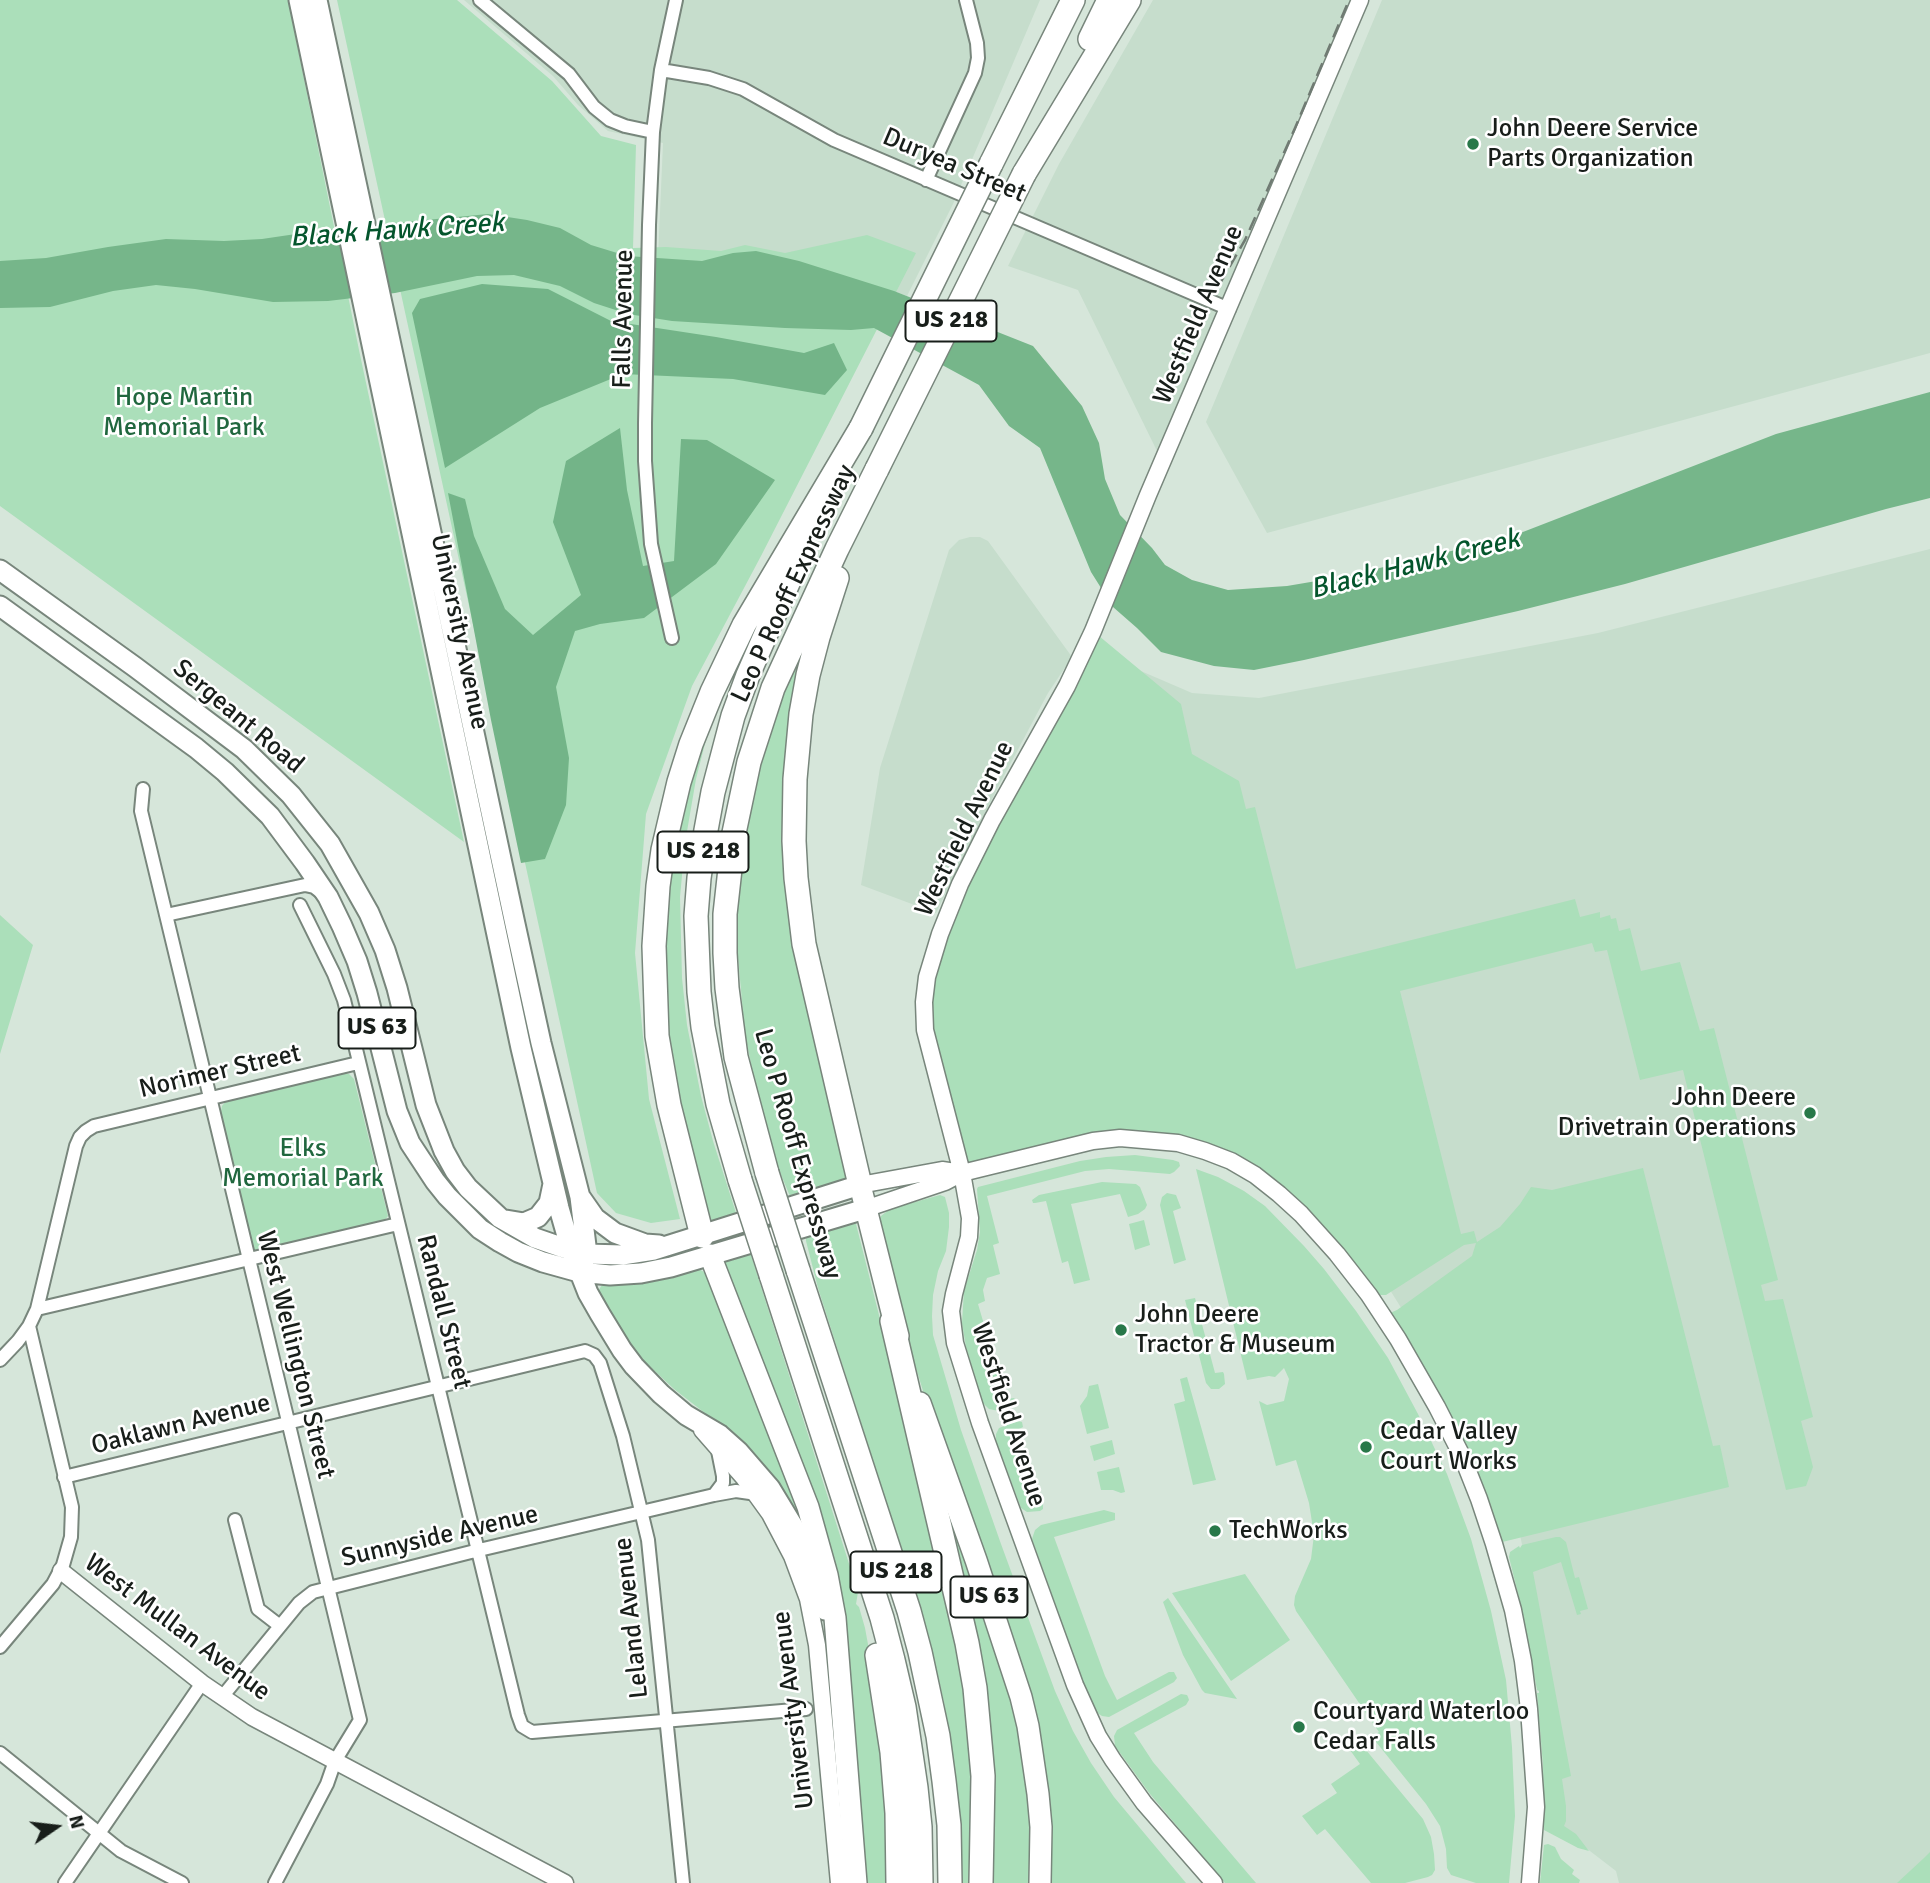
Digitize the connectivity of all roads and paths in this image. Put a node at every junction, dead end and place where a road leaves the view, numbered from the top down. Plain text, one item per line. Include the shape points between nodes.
1 (299, 0) edge
2 (317, 0) edge
3 (480, 0) edge
4 (676, 0) edge
5 (967, 0) edge
6 (1063, 0) edge
7 (1073, 0) edge
8 (1109, 0) edge
9 (1129, 0) edge
10 (1360, 0) edge
11 (661, 70) junction
12 (653, 132) junction
13 (996, 155) junction
14 (1024, 174) junction
15 (926, 180) junction
16 (347, 184) junction
17 (1229, 309) junction
18 (379, 332) junction
19 (802, 536) junction
20 (842, 550) junction
21 (0, 570) edge
22 (0, 606) edge
23 (672, 638) dead end
24 (143, 789) dead end
25 (328, 897) junction
26 (300, 905) dead end
27 (166, 915) junction
28 (358, 1063) junction
29 (210, 1098) junction
30 (962, 1173) junction
31 (553, 1183) junction
32 (860, 1185) junction
33 (580, 1197) junction
34 (865, 1209) junction
35 (500, 1218) junction
36 (398, 1224) junction
37 (706, 1245) junction
38 (669, 1246) junction
39 (249, 1259) junction
40 (579, 1259) junction
41 (37, 1309) junction
42 (892, 1321) junction
43 (29, 1326) junction
44 (594, 1355) joint
45 (0, 1360) edge
46 (438, 1387) junction
47 (686, 1415) junction
48 (288, 1423) junction
49 (716, 1444) junction
50 (64, 1477) junction
51 (757, 1494) junction
52 (714, 1495) junction
53 (642, 1512) junction
54 (236, 1520) dead end
55 (479, 1550) junction
56 (863, 1562) junction
57 (61, 1571) junction
58 (328, 1587) junction
59 (280, 1626) junction
60 (0, 1647) edge
61 (202, 1683) junction
62 (222, 1697) junction
63 (841, 1700) junction
64 (806, 1709) dead end
65 (666, 1720) junction
66 (0, 1753) edge
67 (335, 1761) junction
68 (99, 1833) junction
69 (542, 1878) edge
70 (65, 1883) edge
71 (182, 1883) edge
72 (275, 1883) edge
73 (565, 1883) edge
74 (683, 1883) edge
75 (839, 1883) edge
76 (856, 1883) edge
77 (898, 1883) edge
78 (921, 1883) edge
79 (950, 1883) edge
80 (981, 1883) edge
81 (1040, 1883) edge
82 (1214, 1883) edge
83 (1530, 1883) edge

1 - 16 main road, University Avenue
2 - 16 main road, University Avenue
3 - 12 street via 569,74 610,120
4 - 11 street, Falls Avenue
5 - 15 street via 977,43 975,73
6 - 13 highway
7 - 13 highway, US 218
8 - 14 highway, Leo P Rooff Expressway / US 218
9 - 14 highway
10 - 17 street, Westfield Avenue
11 - 12 street, Falls Avenue
11 - 15 street, Duryea Street via 743,89 834,140
12 - 23 street, Falls Avenue via 645,461 651,544
13 - 19 highway, US 218, bridge via 861,428
14 - 20 highway, Leo P Rooff Expressway / US 218, bridge via 877,469
15 - 17 street, Duryea Street
16 - 18 main road, University Avenue
17 - 30 street, Westfield Avenue via 1093,631 992,820 940,934 927,977 925,1030
18 - 31 main road, University Avenue via 521,1048
18 - 33 main road, University Avenue
19 - 37 highway via 744,625 712,692 671,814 657,886 657,1036 669,1105
19 - 56 highway, Leo P Rooff Expressway / US 218, bridge via 733,716 708,817 696,916 699,992 718,1104
20 - 32 highway via 801,714 794,841 804,944
20 - 79 highway, Leo P Rooff Expressway / US 218, bridge via 773,688 749,762 728,878 725,953 736,1057 767,1174 920,1652 944,1781
21 - 35 main road, Sergeant Road / US 63 via 244,749 291,795 323,836 350,878 385,950 426,1105 444,1152 468,1188
22 - 25 main road, Sergeant Road / US 63 via 225,772 270,816
24 - 27 street, West Wellington Street via 141,811
25 - 27 street via 305,885
25 - 40 main road, Sergeant Road / US 63 via 364,982 397,1111 422,1163 462,1213 490,1236 518,1252
26 - 28 street, Randall Street via 344,1000
27 - 29 street, West Wellington Street
28 - 29 street, Norimer Street
28 - 36 street, Randall Street
29 - 39 street, West Wellington Street
29 - 41 street, Norimer Street via 94,1126 80,1137
30 - 32 street via 942,1170
30 - 34 street
30 - 82 street, Westfield Avenue via 969,1237 951,1311 955,1343 980,1423 1096,1732 1136,1793
30 - 83 street via 1093,1140 1178,1143 1231,1161 1255,1175 1328,1244 1361,1284 1398,1339 1462,1456 1513,1610 1523,1661 1536,1807
31 - 35 main road via 549,1203 538,1217 524,1223
31 - 40 main road, University Avenue
32 - 34 highway, US 63
32 - 37 main road, Sergeant Road / US 63
33 - 38 main road via 594,1217 615,1233 645,1244
33 - 40 main road, University Avenue
34 - 37 main road, Sergeant Road
34 - 42 highway, US 63
35 - 40 main road, Sergeant Road / US 63
36 - 39 street
36 - 46 street, Randall Street
37 - 38 main road, Sergeant Road / US 63
37 - 40 main road, Sergeant Road via 671,1267 641,1273 610,1275
37 - 63 highway via 819,1543 835,1618
38 - 40 main road, Sergeant Road / US 63 via 639,1254
39 - 41 street
39 - 48 street, West Wellington Street
40 - 47 main road, University Avenue via 600,1314 622,1350
41 - 43 street
42 - 80 highway via 975,1688 983,1776
42 - 81 highway, US 63 via 1021,1697 1038,1794
43 - 45 street
43 - 50 street, West Mullan Avenue
44 - 46 street, Oaklawn Avenue via 586,1351
44 - 53 street, Leland Avenue via 623,1436
46 - 48 street, Oaklawn Avenue
46 - 55 street, Randall Street
47 - 49 street, University Avenue
47 - 63 main road via 738,1451 770,1488 793,1526 822,1597
48 - 50 street, Oaklawn Avenue
48 - 58 street, West Wellington Street
49 - 51 street, University Avenue
49 - 52 street via 723,1483
50 - 57 street, West Mullan Avenue via 72,1522
51 - 52 street, Sunnyside Avenue
51 - 75 street, University Avenue via 792,1556 808,1599 817,1645
52 - 53 street, Sunnyside Avenue
53 - 55 street, Sunnyside Avenue
53 - 65 street, Leland Avenue
54 - 59 street via 258,1609
55 - 58 street, Sunnyside Avenue
55 - 65 street, Randall Street via 522,1726 531,1732
56 - 77 highway via 892,1752
56 - 78 highway, Leo P Rooff Expressway / US 218 via 904,1707 916,1788
57 - 60 street
57 - 61 street, West Mullan Avenue
58 - 59 street, Sunnyside Avenue via 306,1597
58 - 67 street, West Wellington Street via 360,1720
59 - 62 street, Sunnyside Avenue
61 - 62 street, West Mullan Avenue
61 - 68 street
62 - 67 street, West Mullan Avenue
63 - 76 highway
64 - 65 street
65 - 74 street, Leland Avenue
66 - 68 street
67 - 69 street, West Mullan Avenue
67 - 72 street, West Wellington Street
68 - 70 street
68 - 71 street via 121,1851
69 - 73 street, West Mullan Avenue

